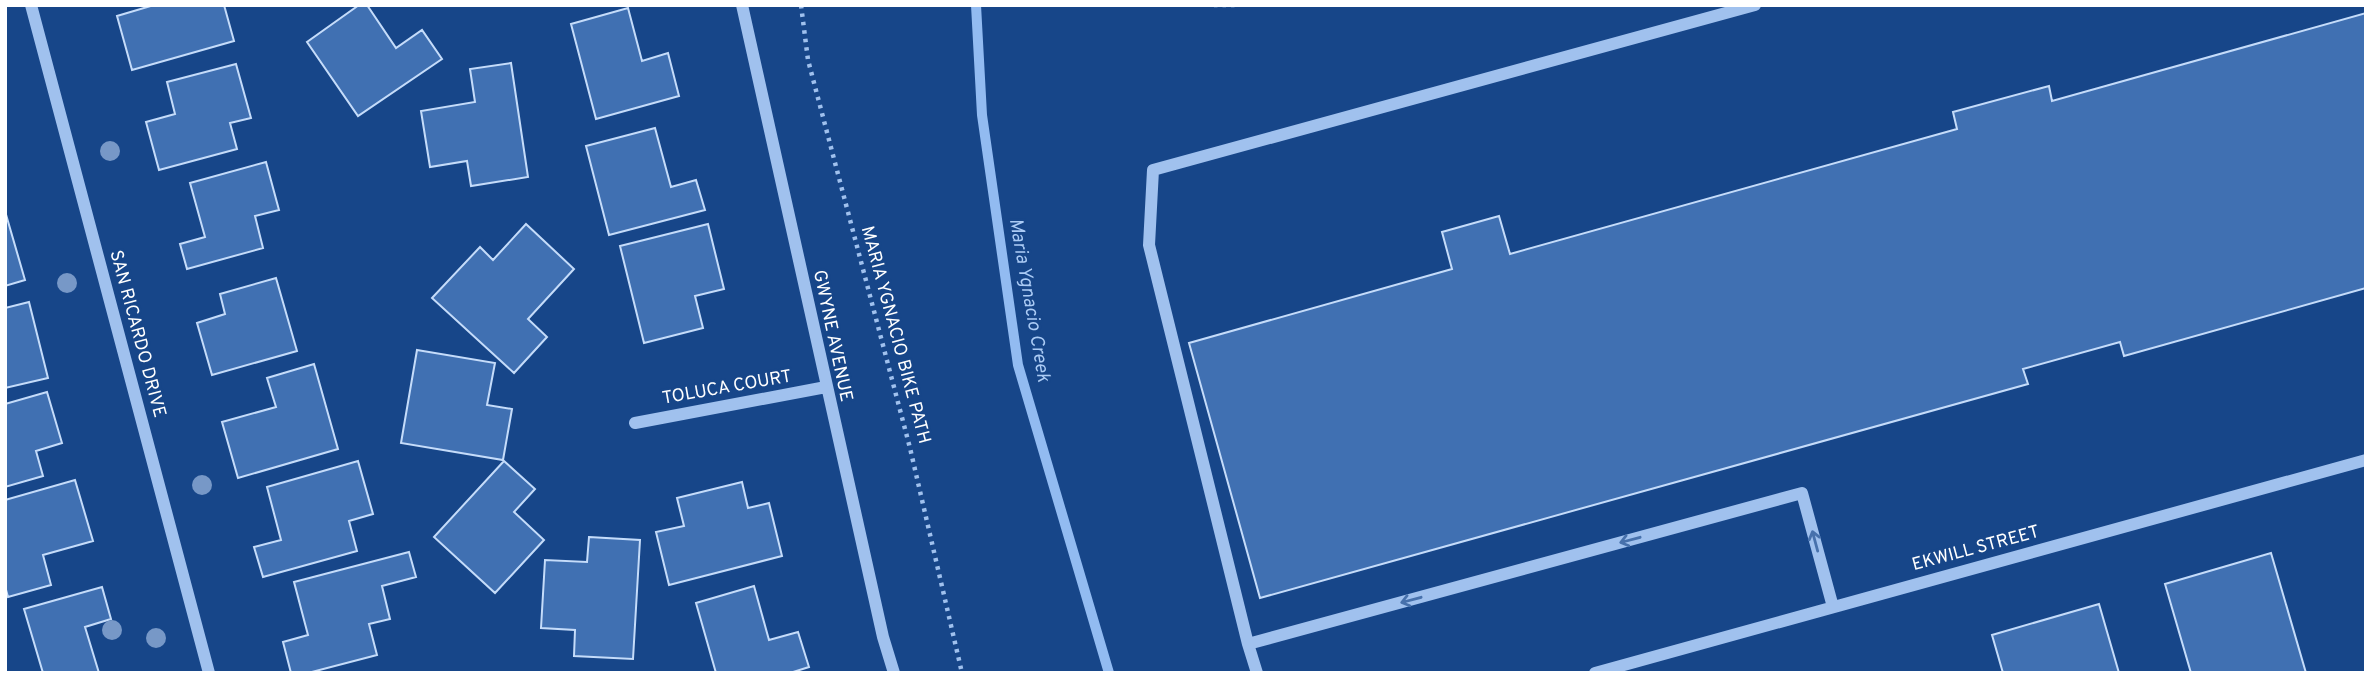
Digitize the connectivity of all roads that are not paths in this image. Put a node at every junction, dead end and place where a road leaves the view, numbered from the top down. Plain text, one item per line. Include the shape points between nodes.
1 (32, 5) edge
2 (742, 5) edge
3 (1755, 5) edge
4 (826, 387) junction
5 (635, 423) dead end
6 (2366, 460) edge
7 (1833, 607) junction
8 (1248, 644) junction
9 (209, 673) edge
10 (894, 673) edge
11 (1257, 673) edge
12 (1595, 673) edge

1 - 9 street, SAN RICARDO DRIVE
2 - 4 street, GWYNE AVENUE
3 - 8 street via 1153,170 1149,245
4 - 5 street, TOLUCA COURT
4 - 10 street, GWYNE AVENUE
6 - 7 street, EKWILL STREET
7 -> 8 street via 1802,494
7 - 12 street, EKWILL STREET
8 - 11 street

